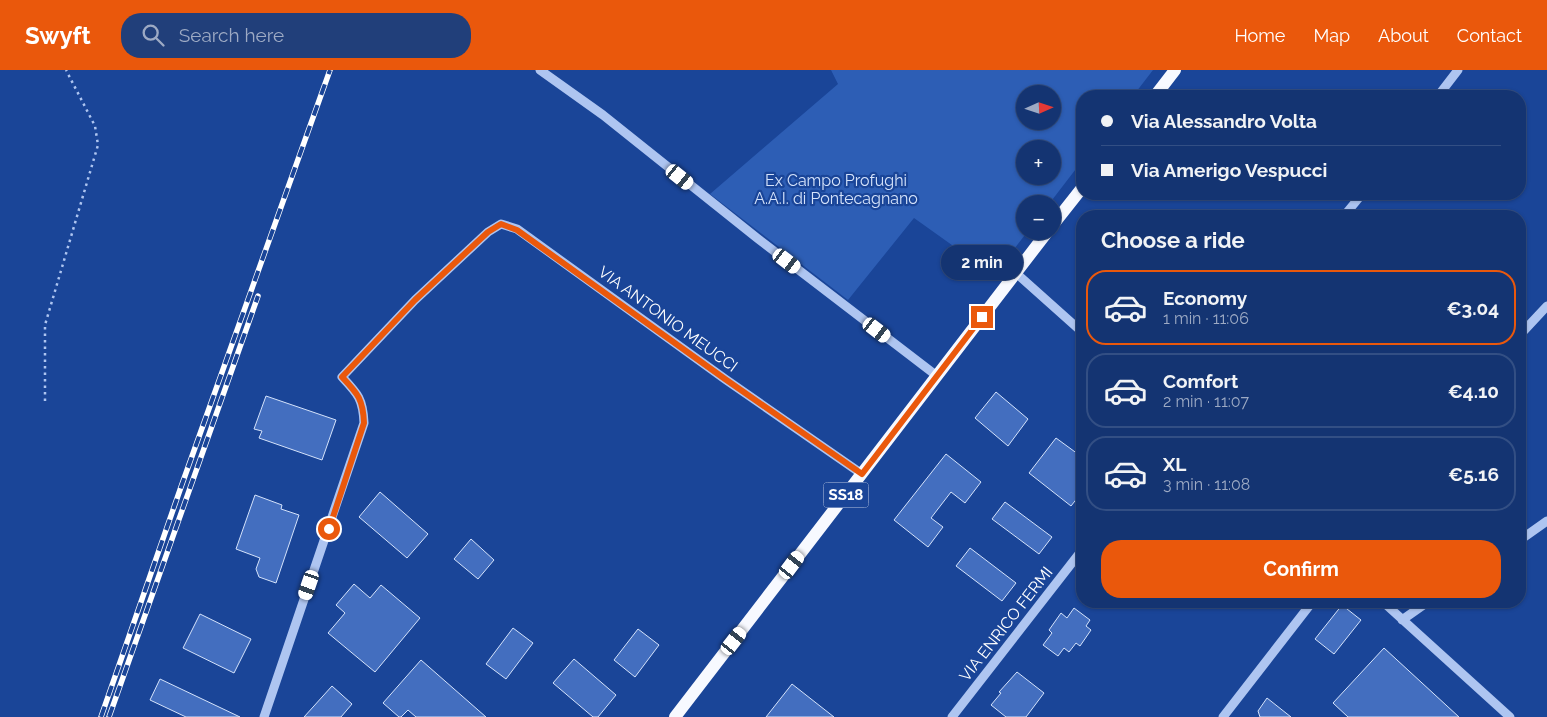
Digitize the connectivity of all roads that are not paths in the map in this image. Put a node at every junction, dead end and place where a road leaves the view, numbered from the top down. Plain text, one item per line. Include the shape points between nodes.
1 (540, 70) edge
2 (1175, 70) edge
3 (1458, 70) edge
4 (1160, 90) edge
5 (1443, 90) edge
6 (1076, 196) edge
7 (1357, 200) edge
8 (1349, 210) edge
9 (1061, 215) edge
10 (1041, 240) edge
11 (1016, 273) junction
12 (1547, 306) edge
13 (1076, 327) edge
14 (1526, 329) edge
15 (936, 376) junction
16 (862, 474) junction
17 (1547, 521) edge
18 (1526, 536) edge
19 (1076, 558) edge
20 (1308, 608) edge
21 (1389, 608) edge
22 (1419, 608) edge
23 (1402, 620) junction
24 (264, 717) edge
25 (676, 717) edge
26 (952, 717) edge
27 (1223, 717) edge
28 (1510, 717) edge

1 - 15 street via 603,115
2 - 4 main road
3 - 5 street
6 - 9 main road
7 - 8 street
10 - 11 main road, SS18
11 - 13 street
11 - 15 main road, SS18
12 - 14 street
15 - 16 main road, SS18
16 - 24 street, VIA ANTONIO MEUCCI via 517,230 501,224 488,232 415,300 342,377 359,396 364,408 364,423
16 - 25 main road, SS18
17 - 18 street
19 - 26 street, VIA ENRICO FERMI
20 - 27 street
21 - 23 street
22 - 23 street
23 - 28 street

